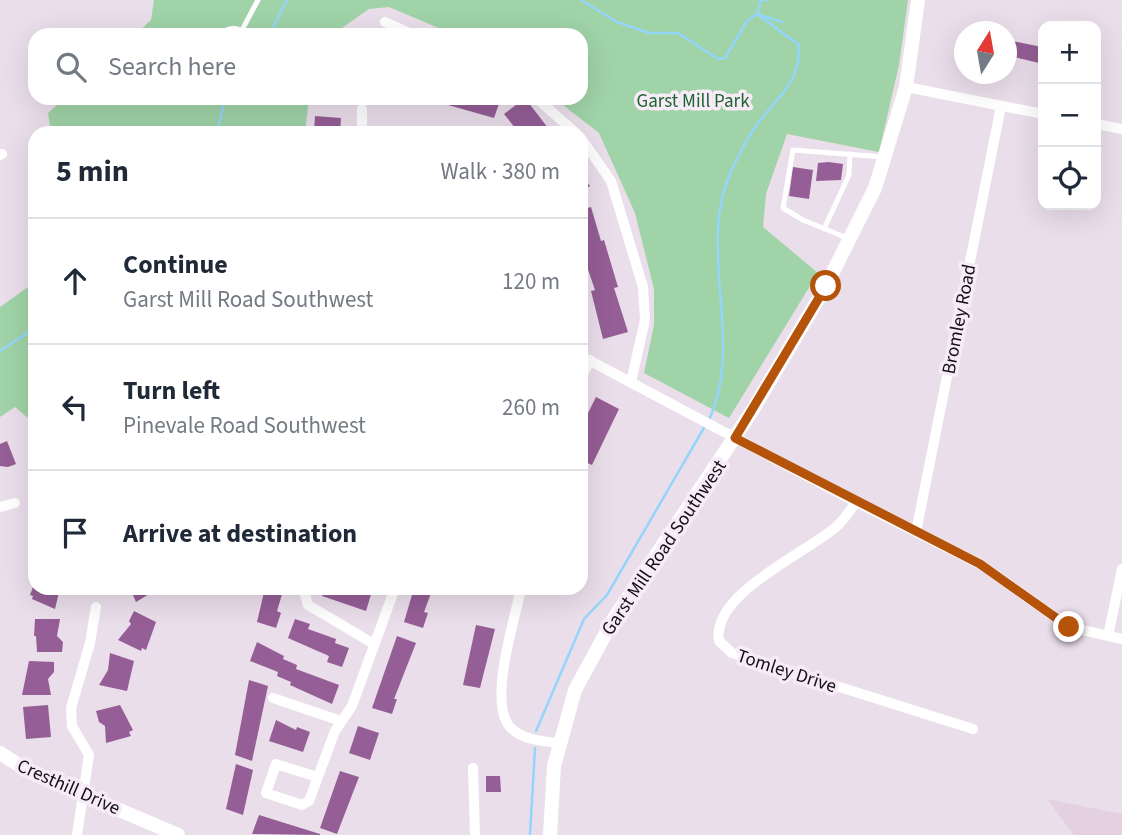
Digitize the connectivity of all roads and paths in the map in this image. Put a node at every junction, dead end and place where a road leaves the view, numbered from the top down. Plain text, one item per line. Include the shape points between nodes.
1 (258, 0) edge
2 (918, 0) edge
3 (386, 22) dead end
4 (245, 28) edge
5 (399, 28) edge
6 (906, 87) junction
7 (544, 105) edge
8 (1001, 106) junction
9 (362, 109) dead end
10 (1038, 113) edge
11 (1101, 125) edge
12 (362, 126) edge
13 (568, 126) edge
14 (1122, 130) edge
15 (588, 148) edge
16 (850, 154) junction
17 (887, 157) junction
18 (824, 229) junction
19 (851, 240) junction
20 (588, 360) edge
21 (631, 382) junction
22 (735, 438) junction
23 (856, 502) junction
24 (15, 503) dead end
25 (0, 508) edge
26 (916, 532) junction
27 (1122, 569) edge
28 (305, 595) edge
29 (392, 595) edge
30 (520, 595) edge
31 (96, 607) dead end
32 (1108, 636) junction
33 (1122, 639) edge
34 (374, 644) junction
35 (273, 698) dead end
36 (341, 721) junction
37 (973, 729) dead end
38 (558, 743) junction
39 (0, 753) edge
40 (473, 768) dead end
41 (317, 777) junction
42 (83, 793) junction
43 (77, 835) edge
44 (178, 835) edge
45 (475, 835) edge
46 (550, 835) edge

1 - 4 lane
2 - 6 street, Garst Mill Road Southwest
3 - 5 street
6 - 8 street
6 - 17 street, Garst Mill Road Southwest
7 - 13 street
8 - 10 street
8 - 26 street, Bromley Road
9 - 12 street
11 - 14 street
15 - 21 street via 611,181 643,288 645,320
16 - 17 lane
16 - 18 lane via 849,175
16 - 18 lane via 793,150 783,208
17 - 19 street, Garst Mill Road Southwest
18 - 19 lane
19 - 22 street, Garst Mill Road Southwest
20 - 21 street
21 - 22 street
22 - 23 street
22 - 38 street, Garst Mill Road Southwest via 593,654 575,690
23 - 26 street
23 - 37 street, Tomley Drive via 836,527 740,597 719,626 719,642 732,653
24 - 25 street
26 - 32 street via 1001,576 1069,627
27 - 32 street
28 - 34 street via 309,605
29 - 34 street
30 - 38 street via 501,688 501,713 518,734
31 - 42 street via 71,708 72,726 89,755
32 - 33 street
34 - 36 street via 352,706
35 - 36 street
36 - 41 street
38 - 46 street, Garst Mill Road Southwest
39 - 42 street, Cresthill Drive via 30,772
40 - 45 street
41 - 41 street via 305,804 266,793 276,764
42 - 43 street
42 - 44 street, Cresthill Drive

